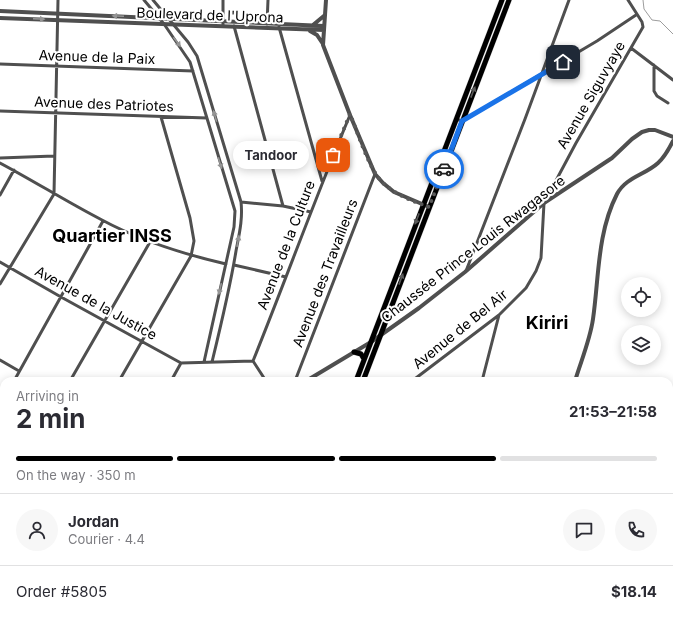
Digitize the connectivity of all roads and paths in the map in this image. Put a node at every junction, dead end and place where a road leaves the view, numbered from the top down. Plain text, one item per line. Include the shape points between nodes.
1 (58, 0) edge
2 (144, 0) edge
3 (153, 0) edge
4 (223, 0) edge
5 (268, 0) edge
6 (326, 0) edge
7 (502, 0) edge
8 (509, 0) edge
9 (569, 0) edge
10 (628, 0) edge
11 (0, 11) edge
12 (57, 14) junction
13 (325, 15) junction
14 (636, 15) junction
15 (0, 18) edge
16 (159, 18) junction
17 (168, 18) junction
18 (57, 20) junction
19 (223, 20) junction
20 (232, 21) junction
21 (267, 22) junction
22 (279, 23) junction
23 (164, 24) junction
24 (173, 24) junction
25 (313, 25) junction
26 (223, 26) junction
27 (234, 27) junction
28 (267, 28) junction
29 (324, 28) junction
30 (280, 29) junction
31 (310, 30) junction
32 (488, 35) junction
33 (494, 38) junction
34 (323, 45) junction
35 (631, 48) junction
36 (0, 64) edge
37 (654, 65) junction
38 (57, 67) junction
39 (194, 72) junction
40 (540, 76) junction
41 (673, 80) edge
42 (668, 103) dead end
43 (0, 111) edge
44 (56, 113) junction
45 (350, 114) junction
46 (161, 117) junction
47 (207, 118) junction
48 (456, 119) junction
49 (462, 121) junction
50 (673, 137) edge
51 (673, 141) edge
52 (54, 156) junction
53 (0, 158) edge
54 (0, 163) edge
55 (14, 170) junction
56 (375, 174) junction
57 (322, 181) junction
58 (54, 194) junction
59 (0, 195) edge
60 (241, 202) junction
61 (544, 202) junction
62 (423, 205) junction
63 (283, 206) junction
64 (429, 207) junction
65 (312, 212) junction
66 (103, 221) junction
67 (150, 242) junction
68 (191, 256) junction
69 (0, 262) edge
70 (226, 264) junction
71 (400, 264) junction
72 (234, 265) junction
73 (9, 267) junction
74 (406, 267) junction
75 (465, 272) junction
76 (286, 277) junction
77 (0, 284) edge
78 (60, 297) junction
79 (499, 315) junction
80 (104, 321) junction
81 (385, 323) junction
82 (391, 328) junction
83 (380, 336) junction
84 (142, 342) junction
85 (371, 342) junction
86 (354, 352) junction
87 (364, 359) junction
88 (0, 360) edge
89 (253, 361) junction
90 (204, 362) junction
91 (212, 362) junction
92 (181, 363) junction
93 (19, 371) junction
94 (16, 377) edge
95 (72, 377) edge
96 (121, 377) edge
97 (173, 377) edge
98 (263, 377) edge
99 (297, 377) edge
100 (313, 377) edge
101 (357, 377) edge
102 (365, 377) edge
103 (417, 377) edge
104 (483, 377) edge
105 (576, 377) edge

1 - 12 street
2 - 16 street
3 - 17 street
4 - 19 street
5 - 21 street
6 - 13 street
7 - 32 main road
8 - 33 main road
9 - 40 street
10 - 14 street, Avenue Siguvyaye
11 - 12 street, Boulevard de l'Uprona
16 -> 12 street, Boulevard de l'Uprona
12 - 18 street
13 - 25 street
13 - 29 street
14 - 35 street, Avenue Siguvyaye via 643,27
14 - 40 street
15 -> 18 street, Boulevard de l'Uprona
16 - 17 street, Boulevard de l'Uprona
16 - 23 street
17 - 19 street, Boulevard de l'Uprona
17 - 24 street
18 - 23 street, Boulevard de l'Uprona
18 - 38 street
19 - 20 street, Boulevard de l'Uprona
19 - 26 street
20 - 21 street, Boulevard de l'Uprona
20 - 27 street
21 - 22 street, Boulevard de l'Uprona
21 - 28 street
22 - 25 street, Boulevard de l'Uprona
22 - 30 street
23 - 24 street, Boulevard de l'Uprona
23 -> 39 street via 188,57
24 - 26 street, Boulevard de l'Uprona
60 -> 24 street via 197,56
25 - 29 street, Boulevard de l'Uprona
26 - 27 street, Boulevard de l'Uprona
27 - 28 street, Boulevard de l'Uprona
27 - 63 street
28 - 30 street, Boulevard de l'Uprona
29 - 31 street, Boulevard de l'Uprona
29 - 34 street
30 - 31 street, Boulevard de l'Uprona
30 - 57 street
31 - 34 street via 317,35
32 - 33 main road
32 - 48 main road
49 -> 33 main road
34 - 45 street
35 - 37 street
35 - 61 street, Avenue Siguvyaye
36 - 38 street, Avenue de la Paix
37 - 41 street
37 - 42 street via 654,91
38 - 39 street, Avenue de la Paix
38 - 44 street
39 - 47 street
40 - 49 street
40 - 75 street
43 - 44 street, Avenue des Patriotes
44 - 46 street, Avenue des Patriotes
44 - 52 street
45 - 56 street
45 - 57 street, Avenue de la Culture
46 - 47 street, Avenue des Patriotes
46 - 68 street via 190,218 194,241
47 -> 70 street via 235,211
48 - 49 street
48 - 62 main road
49 - 64 main road
50 - 61 street, Chaussée Prince Louis Rwagasore via 655,130 642,132 612,158
51 - 105 street via 666,155 658,163 622,187 612,207 603,237 591,328
52 - 53 street
52 - 58 street
54 - 55 street
55 - 58 street
55 - 59 street
56 - 62 street via 394,192
56 - 99 street, Avenue des Travailleurs
57 - 65 street, Avenue de la Culture
58 - 66 street
58 - 73 street
60 - 63 street
72 -> 60 street
61 - 75 street, Chaussée Prince Louis Rwagasore
61 - 79 street, Avenue de Bel Air via 539,264 526,288
62 - 64 street
62 -> 71 main road
63 - 65 street
64 - 74 main road
65 - 76 street, Avenue de la Culture
66 - 67 street
66 - 78 street
67 - 68 street
67 - 80 street
68 - 70 street
68 - 84 street
69 - 73 street, Avenue de la Justice
70 -> 90 street
71 - 74 main road
71 - 85 main road
72 - 76 street
72 - 91 street
73 - 77 street
73 - 78 street, Avenue de la Justice
81 -> 74 main road
75 - 82 street, Chaussée Prince Louis Rwagasore
76 - 89 street, Avenue de la Culture
78 - 80 street, Avenue de la Justice
78 - 93 street
79 - 103 street, Avenue de Bel Air
79 - 104 street
80 - 84 street, Avenue de la Justice
80 - 95 street
81 - 82 main road
81 - 83 main road
82 - 83 street, Chaussée Prince Louis Rwagasore
83 - 85 street, Chaussée Prince Louis Rwagasore
83 - 102 main road
84 - 92 street, Avenue de la Justice
84 - 96 street
85 - 86 street, Chaussée Prince Louis Rwagasore
85 - 87 main road
86 - 87 main road via 362,354
86 - 100 street, Chaussée Prince Louis Rwagasore
87 - 101 main road
88 - 93 street
89 - 91 street
89 - 98 street
90 - 91 street
90 - 92 street
92 - 97 street
93 - 94 street

